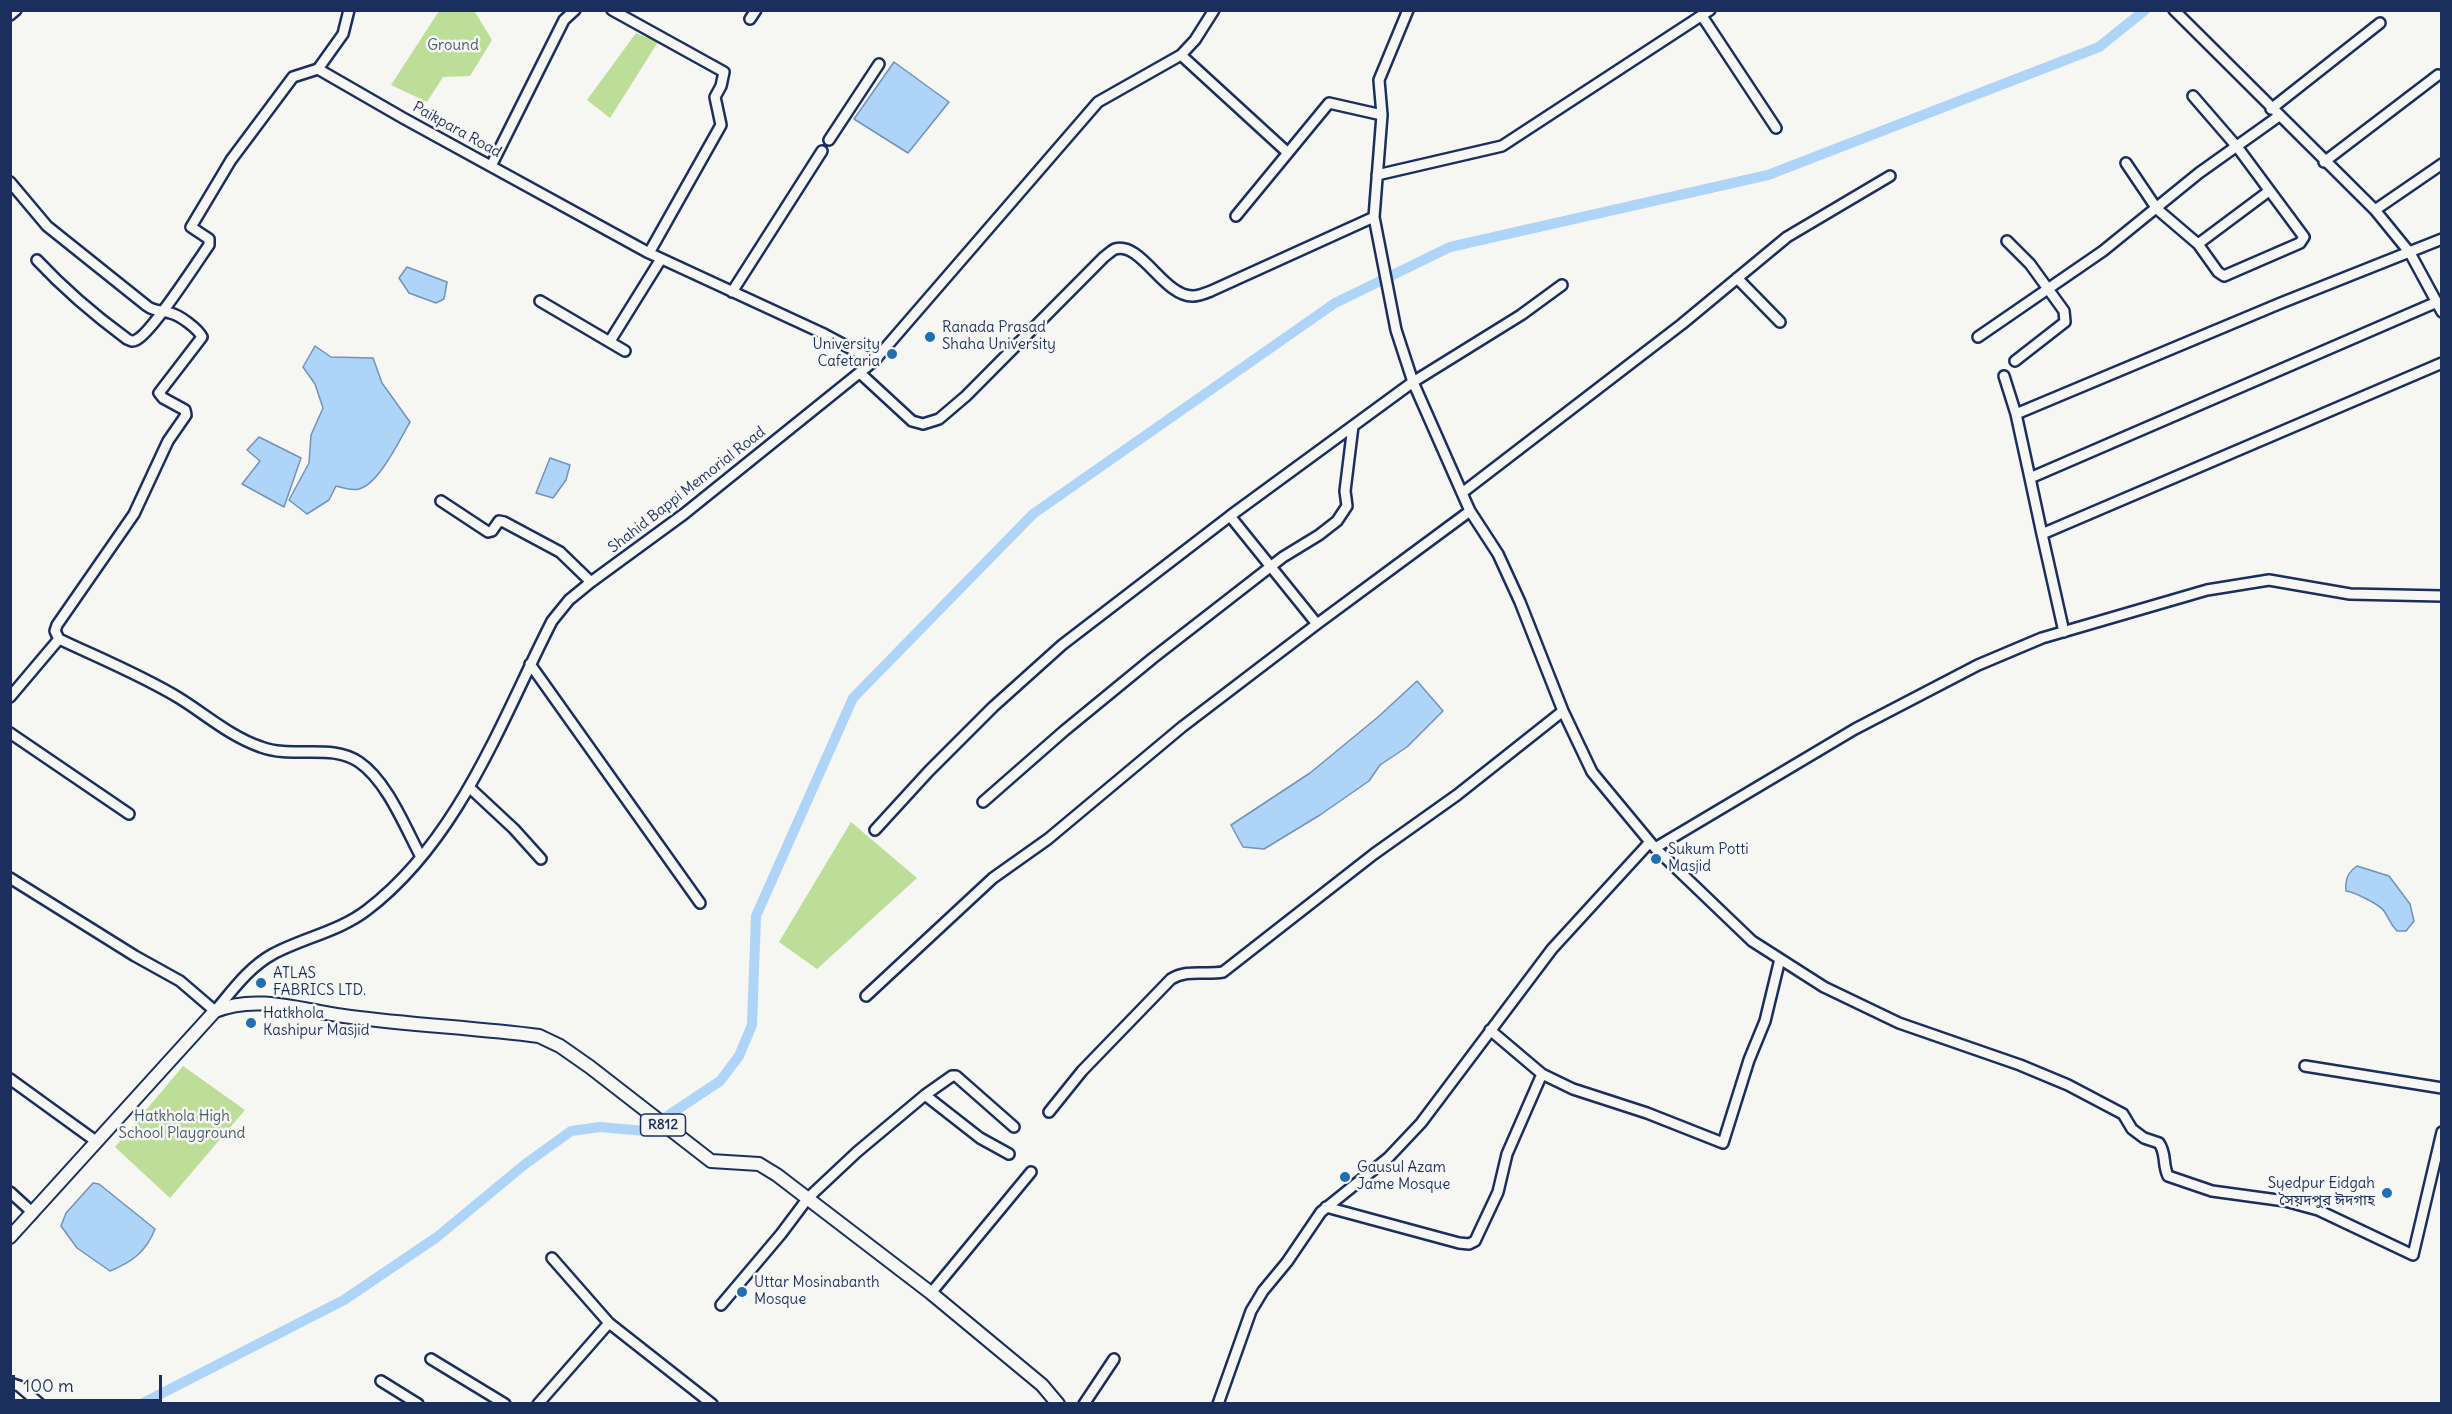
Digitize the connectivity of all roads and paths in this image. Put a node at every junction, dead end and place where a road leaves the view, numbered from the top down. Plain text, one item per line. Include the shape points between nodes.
1 (16, 10) edge
2 (349, 10) edge
3 (575, 10) edge
4 (612, 10) edge
5 (1214, 10) edge
6 (1408, 10) edge
7 (2174, 10) edge
8 (1706, 13) edge
9 (10, 15) edge
10 (2380, 23) dead end
11 (1181, 55) junction
12 (879, 64) dead end
13 (318, 69) junction
14 (2438, 75) dead end
15 (2193, 96) dead end
16 (2271, 109) junction
17 (1382, 115) junction
18 (2279, 116) junction
19 (1776, 128) dead end
20 (829, 140) dead end
21 (2238, 148) junction
22 (822, 151) dead end
23 (1288, 153) junction
24 (2324, 162) junction
25 (2126, 163) dead end
26 (2442, 164) edge
27 (491, 165) junction
28 (1377, 175) junction
29 (1890, 176) dead end
30 (10, 182) edge
31 (2269, 191) junction
32 (2157, 209) junction
33 (2375, 210) junction
34 (1236, 216) dead end
35 (1374, 217) junction
36 (2442, 239) edge
37 (2007, 241) dead end
38 (2198, 244) junction
39 (649, 253) junction
40 (2410, 254) junction
41 (661, 259) junction
42 (37, 260) dead end
43 (1737, 278) junction
44 (1562, 285) dead end
45 (2046, 290) junction
46 (732, 292) junction
47 (540, 301) dead end
48 (2437, 302) junction
49 (2442, 312) edge
50 (161, 313) junction
51 (1780, 322) dead end
52 (1978, 338) dead end
53 (610, 341) junction
54 (625, 351) dead end
55 (874, 361) junction
56 (2015, 361) dead end
57 (2442, 363) edge
58 (860, 373) junction
59 (2004, 376) dead end
60 (1413, 382) junction
61 (2016, 414) junction
62 (1353, 426) junction
63 (2030, 478) junction
64 (1462, 493) junction
65 (441, 501) dead end
66 (1470, 511) junction
67 (1230, 516) junction
68 (2042, 534) junction
69 (1270, 568) junction
70 (591, 582) junction
71 (2442, 596) edge
72 (1317, 624) junction
73 (2064, 632) junction
74 (59, 639) junction
75 (530, 664) junction
76 (10, 697) edge
77 (1563, 711) junction
78 (10, 733) edge
79 (470, 788) junction
80 (983, 802) dead end
81 (129, 814) dead end
82 (875, 830) dead end
83 (1652, 845) junction
84 (421, 857) junction
85 (541, 859) dead end
86 (10, 878) edge
87 (700, 903) dead end
88 (1780, 959) junction
89 (866, 996) dead end
90 (215, 1011) junction
91 (1490, 1029) junction
92 (2305, 1066) dead end
93 (1542, 1074) junction
94 (10, 1080) edge
95 (2442, 1088) edge
96 (925, 1095) junction
97 (1049, 1112) dead end
98 (1014, 1127) dead end
99 (2442, 1132) edge
100 (97, 1142) junction
101 (1009, 1154) dead end
102 (1031, 1172) dead end
103 (10, 1192) edge
104 (808, 1198) junction
105 (1326, 1207) junction
106 (33, 1213) junction
107 (10, 1237) edge
108 (552, 1258) dead end
109 (931, 1293) junction
110 (721, 1305) dead end
111 (609, 1323) junction
112 (431, 1359) dead end
113 (1114, 1359) dead end
114 (381, 1381) dead end
115 (10, 1383) edge
116 (38, 1402) edge
117 (418, 1404) edge
118 (505, 1404) edge
119 (538, 1404) edge
120 (712, 1404) edge
121 (1058, 1404) edge
122 (1084, 1404) edge
123 (1218, 1404) edge

1 - 9 street
2 - 13 street via 343,34
3 - 27 street via 564,20
4 - 39 street via 724,72 715,97 721,125
5 - 11 street, Shahid Bappi Memorial Road
6 - 17 street via 1379,80
7 - 16 street
8 - 19 street
8 - 28 street via 1502,146
10 - 16 street
11 - 23 street
11 - 55 street, Shahid Bappi Memorial Road via 1098,102
12 - 20 street
13 - 27 street, Paikpara Road
13 - 50 street via 293,77 221,175 191,227 209,239 209,245
14 - 24 street
15 - 21 street
16 - 18 street
17 - 23 street via 1329,103
17 - 28 street
18 - 21 street
18 - 24 street
21 - 31 street
21 - 32 street via 2199,173
22 - 46 street
23 - 34 street
24 - 33 street
25 - 32 street
26 - 33 street
27 - 39 street, Paikpara Road
28 - 35 street
29 - 43 street via 1787,237
30 - 50 street via 46,226
31 - 38 street
31 - 38 street via 2304,237 2300,243 2224,276
32 - 38 street
32 - 45 street
33 - 40 street
35 - 58 street via 1193,296 1171,288 1126,249 1115,249 966,396 939,419 923,424 912,421
35 - 60 street via 1396,330
36 - 40 street
37 - 45 street via 2030,264
39 - 41 street, Paikpara Road
40 - 48 street
40 - 61 street via 2281,303
41 - 46 street, Paikpara Road
41 - 53 street
42 - 50 street via 78,302 130,340 140,338
43 - 51 street
43 - 64 street
44 - 60 street
45 - 52 street
45 - 56 street via 2064,311 2065,322
46 - 55 street, Paikpara Road
47 - 53 street
48 - 49 street
48 - 63 street
50 - 74 street via 172,313 202,338 159,393 186,415 168,441 134,514 57,625
53 - 54 street
55 - 58 street, Shahid Bappi Memorial Road
57 - 68 street
58 - 70 street, Shahid Bappi Memorial Road via 684,514
59 - 61 street
60 - 62 street
60 - 64 street
61 - 63 street
62 - 67 street
62 - 69 street via 1345,491 1347,506 1337,521
63 - 68 street
64 - 66 street
65 - 70 street via 485,531 492,531 499,521 513,527 568,558
66 - 72 street
66 - 77 street via 1503,563
67 - 69 street
67 - 82 street via 1062,645 985,715
68 - 73 street
69 - 72 street
69 - 80 street via 1153,658
70 - 75 street, Shahid Bappi Memorial Road via 552,621
71 - 73 street via 2350,594 2269,580 2207,590
72 - 89 street via 993,878
73 - 83 street via 1978,665 1855,729
74 - 76 street
74 - 84 street via 177,697 259,747 276,752 325,752 351,757 380,782
75 - 79 street, Shahid Bappi Memorial Road
75 - 87 street
77 - 83 street via 1592,772
77 - 97 street via 1223,972 1190,972 1171,980 1082,1071
78 - 81 street
79 - 84 street, Shahid Bappi Memorial Road
79 - 85 street
83 - 88 street via 1752,942
83 - 91 street via 1552,949
84 - 90 street, Shahid Bappi Memorial Road via 365,912 260,962
86 - 90 street via 180,981
88 - 93 street via 1765,1021 1723,1143
88 - 99 street via 1824,987 1899,1023 2048,1076 2123,1114 2132,1129 2159,1143 2165,1152 2168,1176 2212,1191 2318,1209 2413,1255
90 - 100 main road
90 - 104 main road, R812 via 239,1003 262,1002 349,1017 539,1036 560,1046 711,1161 759,1164
91 - 93 street
91 - 105 street via 1421,1123 1388,1158
92 - 95 street
93 - 105 street via 1507,1154 1498,1192 1475,1241 1459,1243
94 - 100 street
96 - 98 street via 956,1076
96 - 101 street via 980,1138
96 - 104 street
100 - 106 main road
102 - 109 street
103 - 106 street
104 - 109 main road, R812
104 - 110 street
105 - 123 street via 1251,1311
106 - 107 main road
108 - 111 street
109 - 121 main road, R812 via 1042,1385
111 - 119 street
111 - 120 street
112 - 118 street
113 - 122 street
114 - 117 street
115 - 116 street

